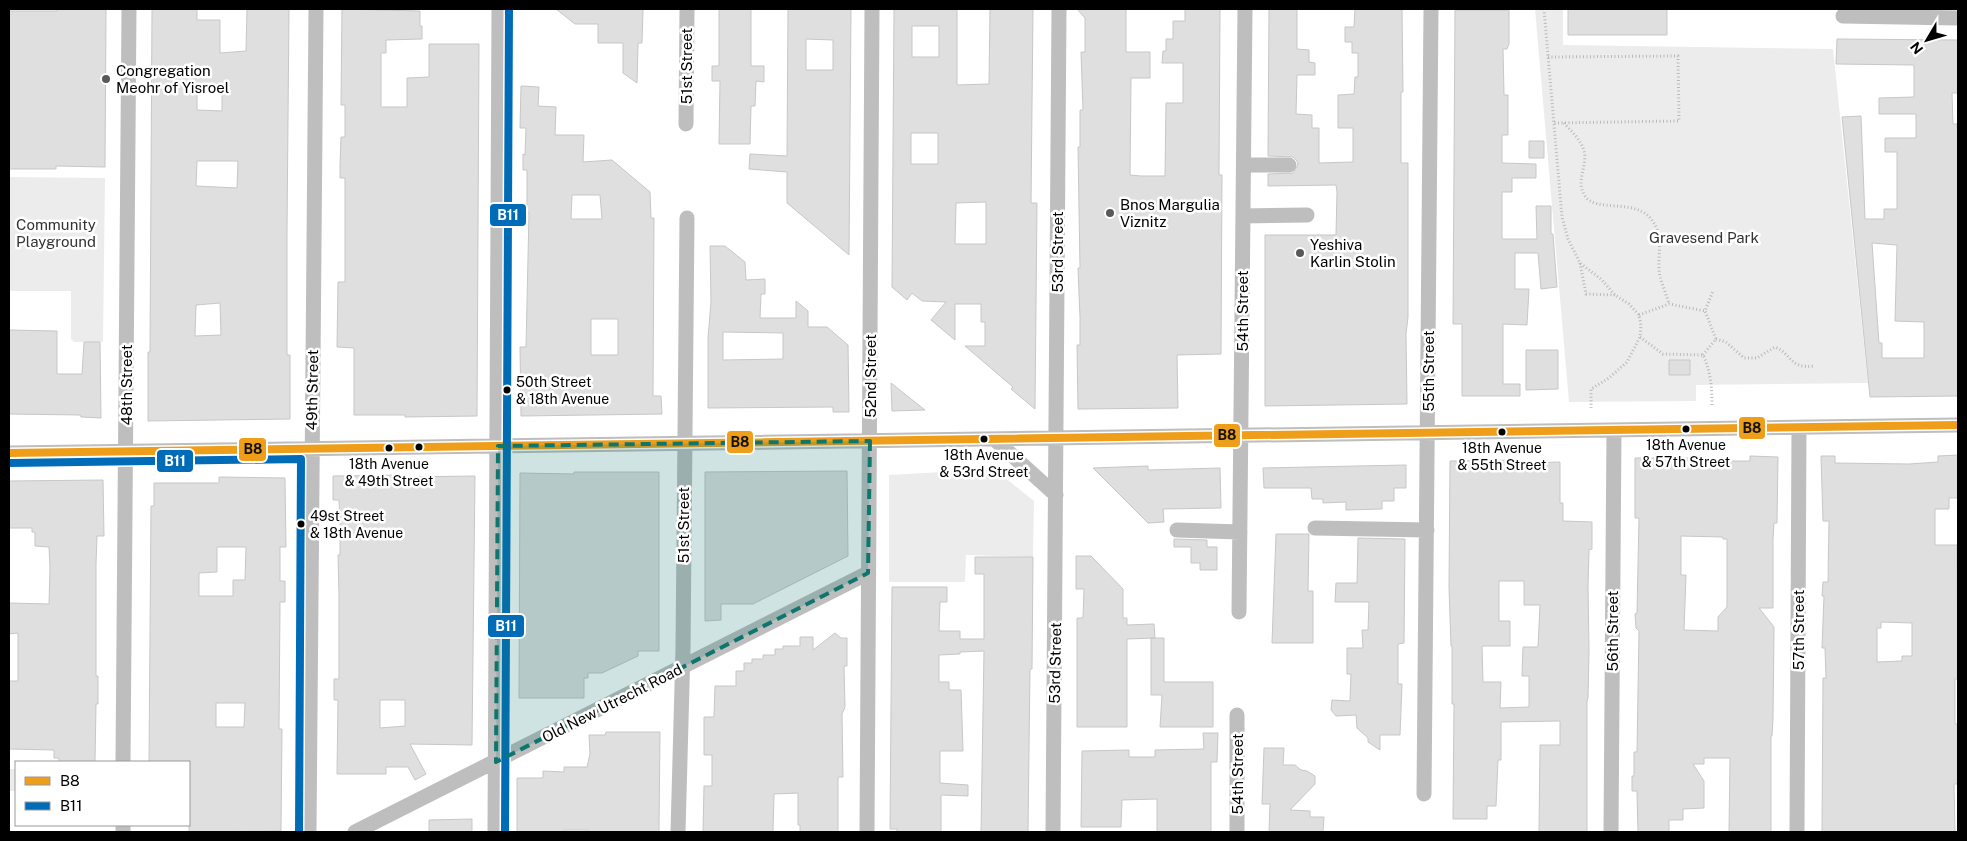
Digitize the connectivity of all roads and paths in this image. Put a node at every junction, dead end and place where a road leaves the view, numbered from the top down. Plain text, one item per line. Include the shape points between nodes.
1 (129, 9) edge
2 (316, 9) edge
3 (499, 9) edge
4 (687, 9) edge
5 (872, 9) edge
6 (1059, 9) edge
7 (1245, 9) edge
8 (1431, 9) edge
9 (1544, 9) edge
10 (1843, 16) dead end
11 (1958, 18) edge
12 (1548, 57) junction
13 (1554, 123) junction
14 (1564, 123) junction
15 (686, 124) dead end
16 (1244, 165) junction
17 (1288, 165) dead end
18 (1307, 215) dead end
19 (1243, 216) junction
20 (687, 218) dead end
21 (1580, 262) junction
22 (1713, 291) dead end
23 (1615, 295) junction
24 (1669, 304) junction
25 (1705, 311) junction
26 (1639, 315) junction
27 (1640, 337) junction
28 (1716, 339) junction
29 (1702, 355) junction
30 (1814, 366) dead end
31 (1712, 407) dead end
32 (1591, 408) dead end
33 (1958, 426) edge
34 (1799, 428) junction
35 (1614, 430) junction
36 (1428, 433) junction
37 (1242, 436) junction
38 (994, 439) junction
39 (1056, 439) junction
40 (870, 441) junction
41 (684, 444) junction
42 (498, 446) junction
43 (311, 449) junction
44 (126, 451) junction
45 (9, 453) edge
46 (1056, 495) junction
47 (1315, 528) dead end
48 (1177, 530) dead end
49 (1427, 530) junction
50 (1240, 532) junction
51 (868, 573) junction
52 (1239, 612) dead end
53 (682, 668) junction
54 (1237, 716) dead end
55 (123, 761) edge
56 (496, 762) junction
57 (1424, 794) dead end
58 (309, 832) edge
59 (355, 832) edge
60 (495, 832) edge
61 (678, 832) edge
62 (867, 832) edge
63 (1053, 832) edge
64 (1238, 832) edge
65 (1611, 832) edge
66 (1797, 832) edge

1 - 44 street, 48th Street
2 - 43 street, 49th Street
3 - 42 street
4 - 15 street, 51st Street
5 - 40 street, 52nd Street
6 - 39 street, 53rd Street
7 - 16 street, 54th Street
8 - 36 street, 55th Street
9 - 12 path
10 - 11 street
12 - 13 path
12 - 14 path via 1678,56 1679,121
13 - 14 path
13 - 21 path via 1562,217 1568,239
14 - 24 path via 1580,141 1584,152 1585,163 1580,178 1585,197 1592,203 1640,210 1654,222 1660,239 1659,272
16 - 17 street
16 - 19 street, 54th Street
18 - 19 street
19 - 37 street, 54th Street
20 - 41 street, 51st Street
21 - 23 path
21 - 23 path via 1586,294
22 - 25 path
23 - 26 path
24 - 25 path
24 - 26 path
25 - 28 path
26 - 27 path
27 - 29 path via 1663,354
27 - 32 path via 1628,362 1592,389
28 - 29 path
28 - 30 path via 1726,342 1744,358 1757,358 1775,347 1795,364
29 - 31 path via 1709,369
33 - 34 street
34 - 35 street
34 - 66 street, 57th Street
35 - 36 street
35 - 65 street, 56th Street
36 - 37 street
36 - 49 street, 55th Street
37 - 39 street
37 - 50 street, 54th Street
38 - 39 street
38 - 40 street
38 - 46 street
39 - 46 street, 53rd Street
40 - 41 street
40 - 51 street, 52nd Street
41 - 42 street
41 - 53 street, 51st Street
42 - 43 street
42 - 56 street
43 - 44 street
43 - 58 street, 49th Street
44 - 45 street
44 - 55 street, 48th Street
46 - 63 street, 53rd Street
47 - 49 street
48 - 50 street
49 - 57 street, 55th Street
50 - 52 street, 54th Street
51 - 53 street, Old New Utrecht Road
51 - 62 street, 52nd Street
53 - 56 street, Old New Utrecht Road
53 - 61 street, 51st Street
54 - 64 street, 54th Street
56 - 59 street, Old New Utrecht Road
56 - 60 street

